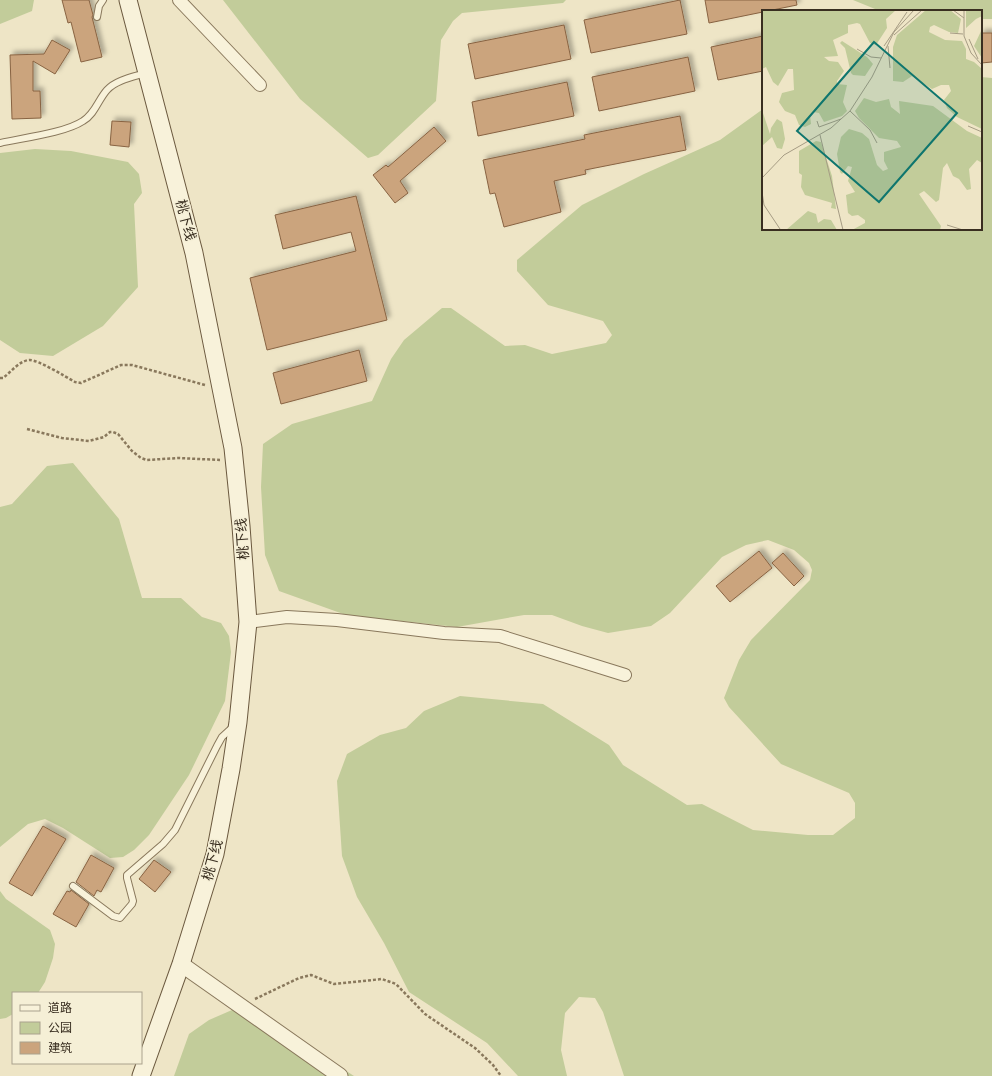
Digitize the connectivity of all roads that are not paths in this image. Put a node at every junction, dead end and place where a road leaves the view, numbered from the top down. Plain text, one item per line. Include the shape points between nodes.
1 (103, 0) edge
2 (128, 0) edge
3 (179, 0) edge
4 (97, 18) dead end
5 (147, 73) junction
6 (260, 85) dead end
7 (0, 143) edge
8 (248, 622) junction
9 (624, 675) dead end
10 (238, 722) junction
11 (73, 886) dead end
12 (181, 964) junction
13 (141, 1076) edge
14 (340, 1076) edge

1 - 4 lane
2 - 5 main road, 桃下线
3 - 6 street
5 - 7 lane via 126,78 107,90 92,113 83,121 67,128
5 - 8 main road, 桃下线 via 194,253 221,389 234,461
8 - 9 street via 287,616 444,633 500,636
8 - 10 main road, 桃下线
10 - 11 lane via 220,741 176,830 128,875 133,901 120,918 113,916
10 - 12 main road, 桃下线 via 215,854
12 - 13 main road, 桃下线
12 - 14 street

